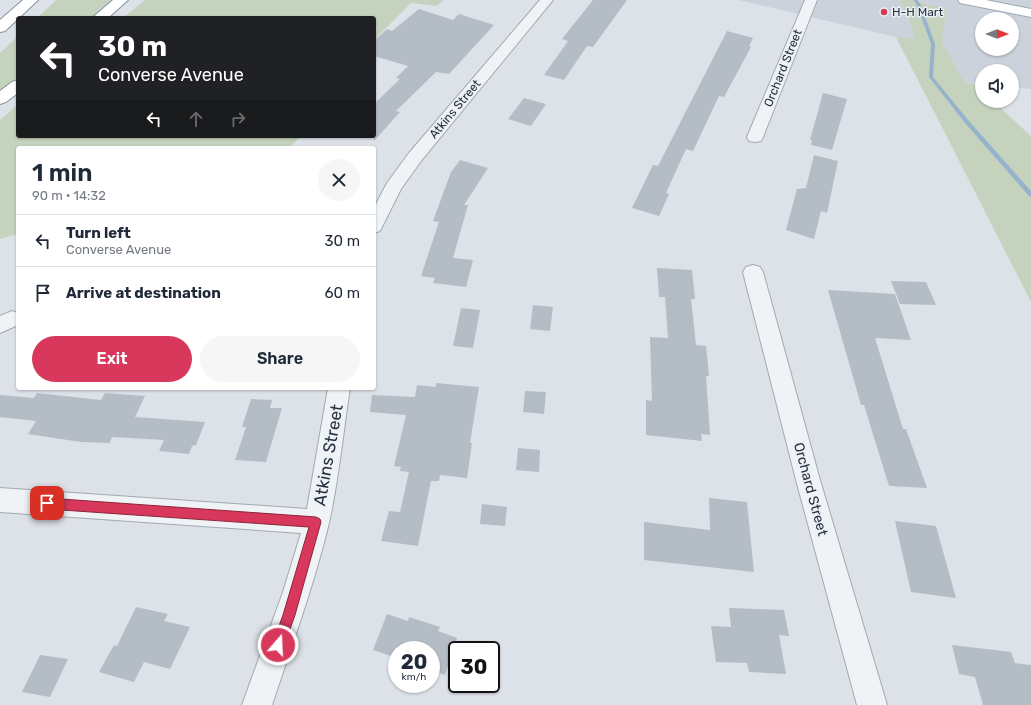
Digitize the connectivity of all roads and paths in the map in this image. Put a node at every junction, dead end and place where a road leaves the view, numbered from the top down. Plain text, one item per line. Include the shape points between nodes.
1 (31, 0) edge
2 (121, 0) edge
3 (547, 0) edge
4 (811, 0) edge
5 (965, 0) edge
6 (1031, 14) edge
7 (101, 16) edge
8 (0, 28) edge
9 (16, 87) edge
10 (0, 99) edge
11 (755, 137) dead end
12 (376, 222) edge
13 (753, 272) dead end
14 (339, 390) edge
15 (0, 500) edge
16 (316, 522) junction
17 (257, 705) edge
18 (872, 705) edge

1 - 8 main road
2 - 7 main road
3 - 12 street, Atkins Street via 415,157 393,187
4 - 11 street, Orchard Street
5 - 6 main road
9 - 10 main road
13 - 18 street, Orchard Street via 808,480
14 - 16 street, Atkins Street
15 - 16 street
16 - 17 street, Atkins Street via 289,615

